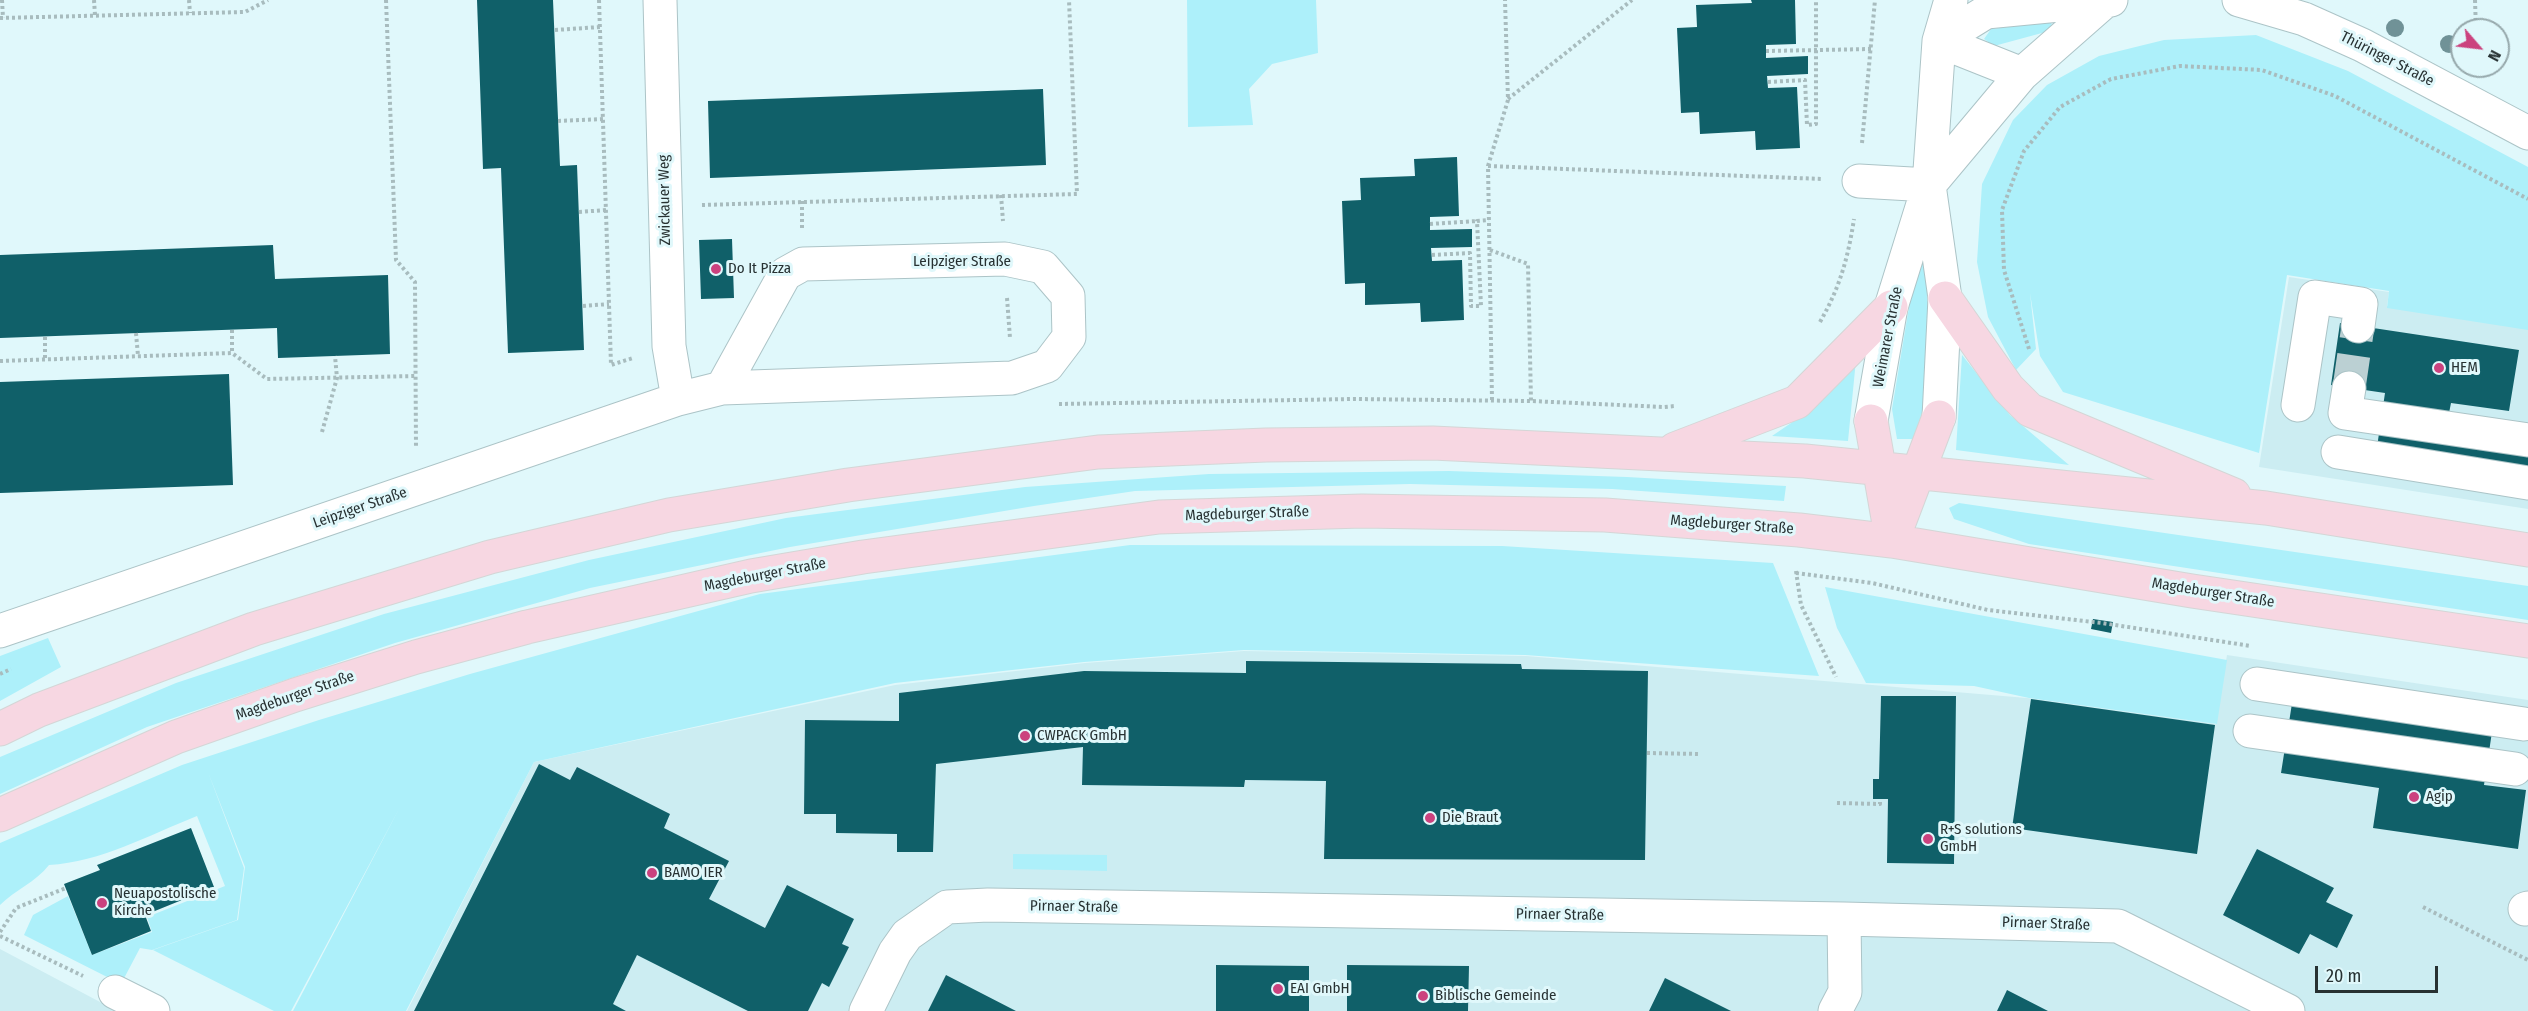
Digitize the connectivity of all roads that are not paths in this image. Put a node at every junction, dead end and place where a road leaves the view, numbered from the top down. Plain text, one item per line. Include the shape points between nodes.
1 (660, 0) edge
2 (1931, 0) edge
3 (1951, 0) edge
4 (2110, 0) edge
5 (2239, 0) edge
6 (2049, 3) edge
7 (1939, 41) junction
8 (2022, 74) junction
9 (2528, 133) edge
10 (1859, 181) road end
11 (1929, 185) junction
12 (1945, 298) junction
13 (1891, 307) junction
14 (2358, 326) tunnel mouth
15 (722, 388) junction
16 (678, 399) junction
17 (2347, 400) dead end
18 (2298, 405) dead end
19 (1939, 417) joint
20 (1871, 420) joint
21 (2528, 440) edge
22 (2338, 452) dead end
23 (1665, 453) junction
24 (1878, 470) junction
25 (1918, 474) junction
26 (2528, 483) edge
27 (2266, 508) junction
28 (1892, 541) junction
29 (2528, 550) edge
30 (0, 631) edge
31 (2528, 641) edge
32 (2256, 684) dead end
33 (2524, 724) dead end
34 (0, 729) edge
35 (2250, 731) dead end
36 (2515, 769) dead end
37 (0, 815) edge
38 (1844, 919) junction
39 (115, 992) road end
40 (153, 1011) edge
41 (866, 1011) edge
42 (1835, 1011) edge
43 (2288, 1011) edge

1 - 16 street, Zwickauer Weg via 669,346
2 - 7 street, Weimarer Straße
3 - 7 street, Weimarer Straße
4 - 6 street
4 - 8 street
5 - 9 street, Thüringer Straße via 2304,19 2362,45
6 - 7 street via 1986,12
7 - 8 street
7 - 11 street, Weimarer Straße
8 - 11 street
10 - 11 street
11 - 12 street, Weimarer Straße
11 - 13 street, Weimarer Straße
12 - 19 street, Weimarer Straße
12 - 27 main road via 2008,388 2030,410
13 - 20 street, Weimarer Straße
13 - 23 main road via 1797,402
14 - 18 street via 2361,304 2315,297
15 - 15 street, Leipziger Straße via 1012,378 1047,366 1069,337 1068,296 1042,267 1005,259 803,264 785,274
15 - 16 street, Leipziger Straße
16 - 30 street, Leipziger Straße
17 - 21 street
19 - 25 main road
20 - 24 main road
22 - 26 street
23 - 24 main road via 1805,461
23 - 34 main road via 1433,443 1242,446 1098,452 837,487 669,515 490,556 254,629 39,710
24 - 25 main road
24 - 28 main road
25 - 27 main road
25 - 28 main road
27 - 29 main road
28 - 31 main road, Magdeburger Straße
28 - 37 main road, Magdeburger Straße via 1605,515 1362,511 1159,517 863,557 637,601 416,657 176,737
32 - 33 street
35 - 36 street
38 - 41 street, Pirnaer Straße via 946,907 907,935
38 - 42 street via 1845,992
38 - 43 street, Pirnaer Straße via 2118,926
39 - 40 street

